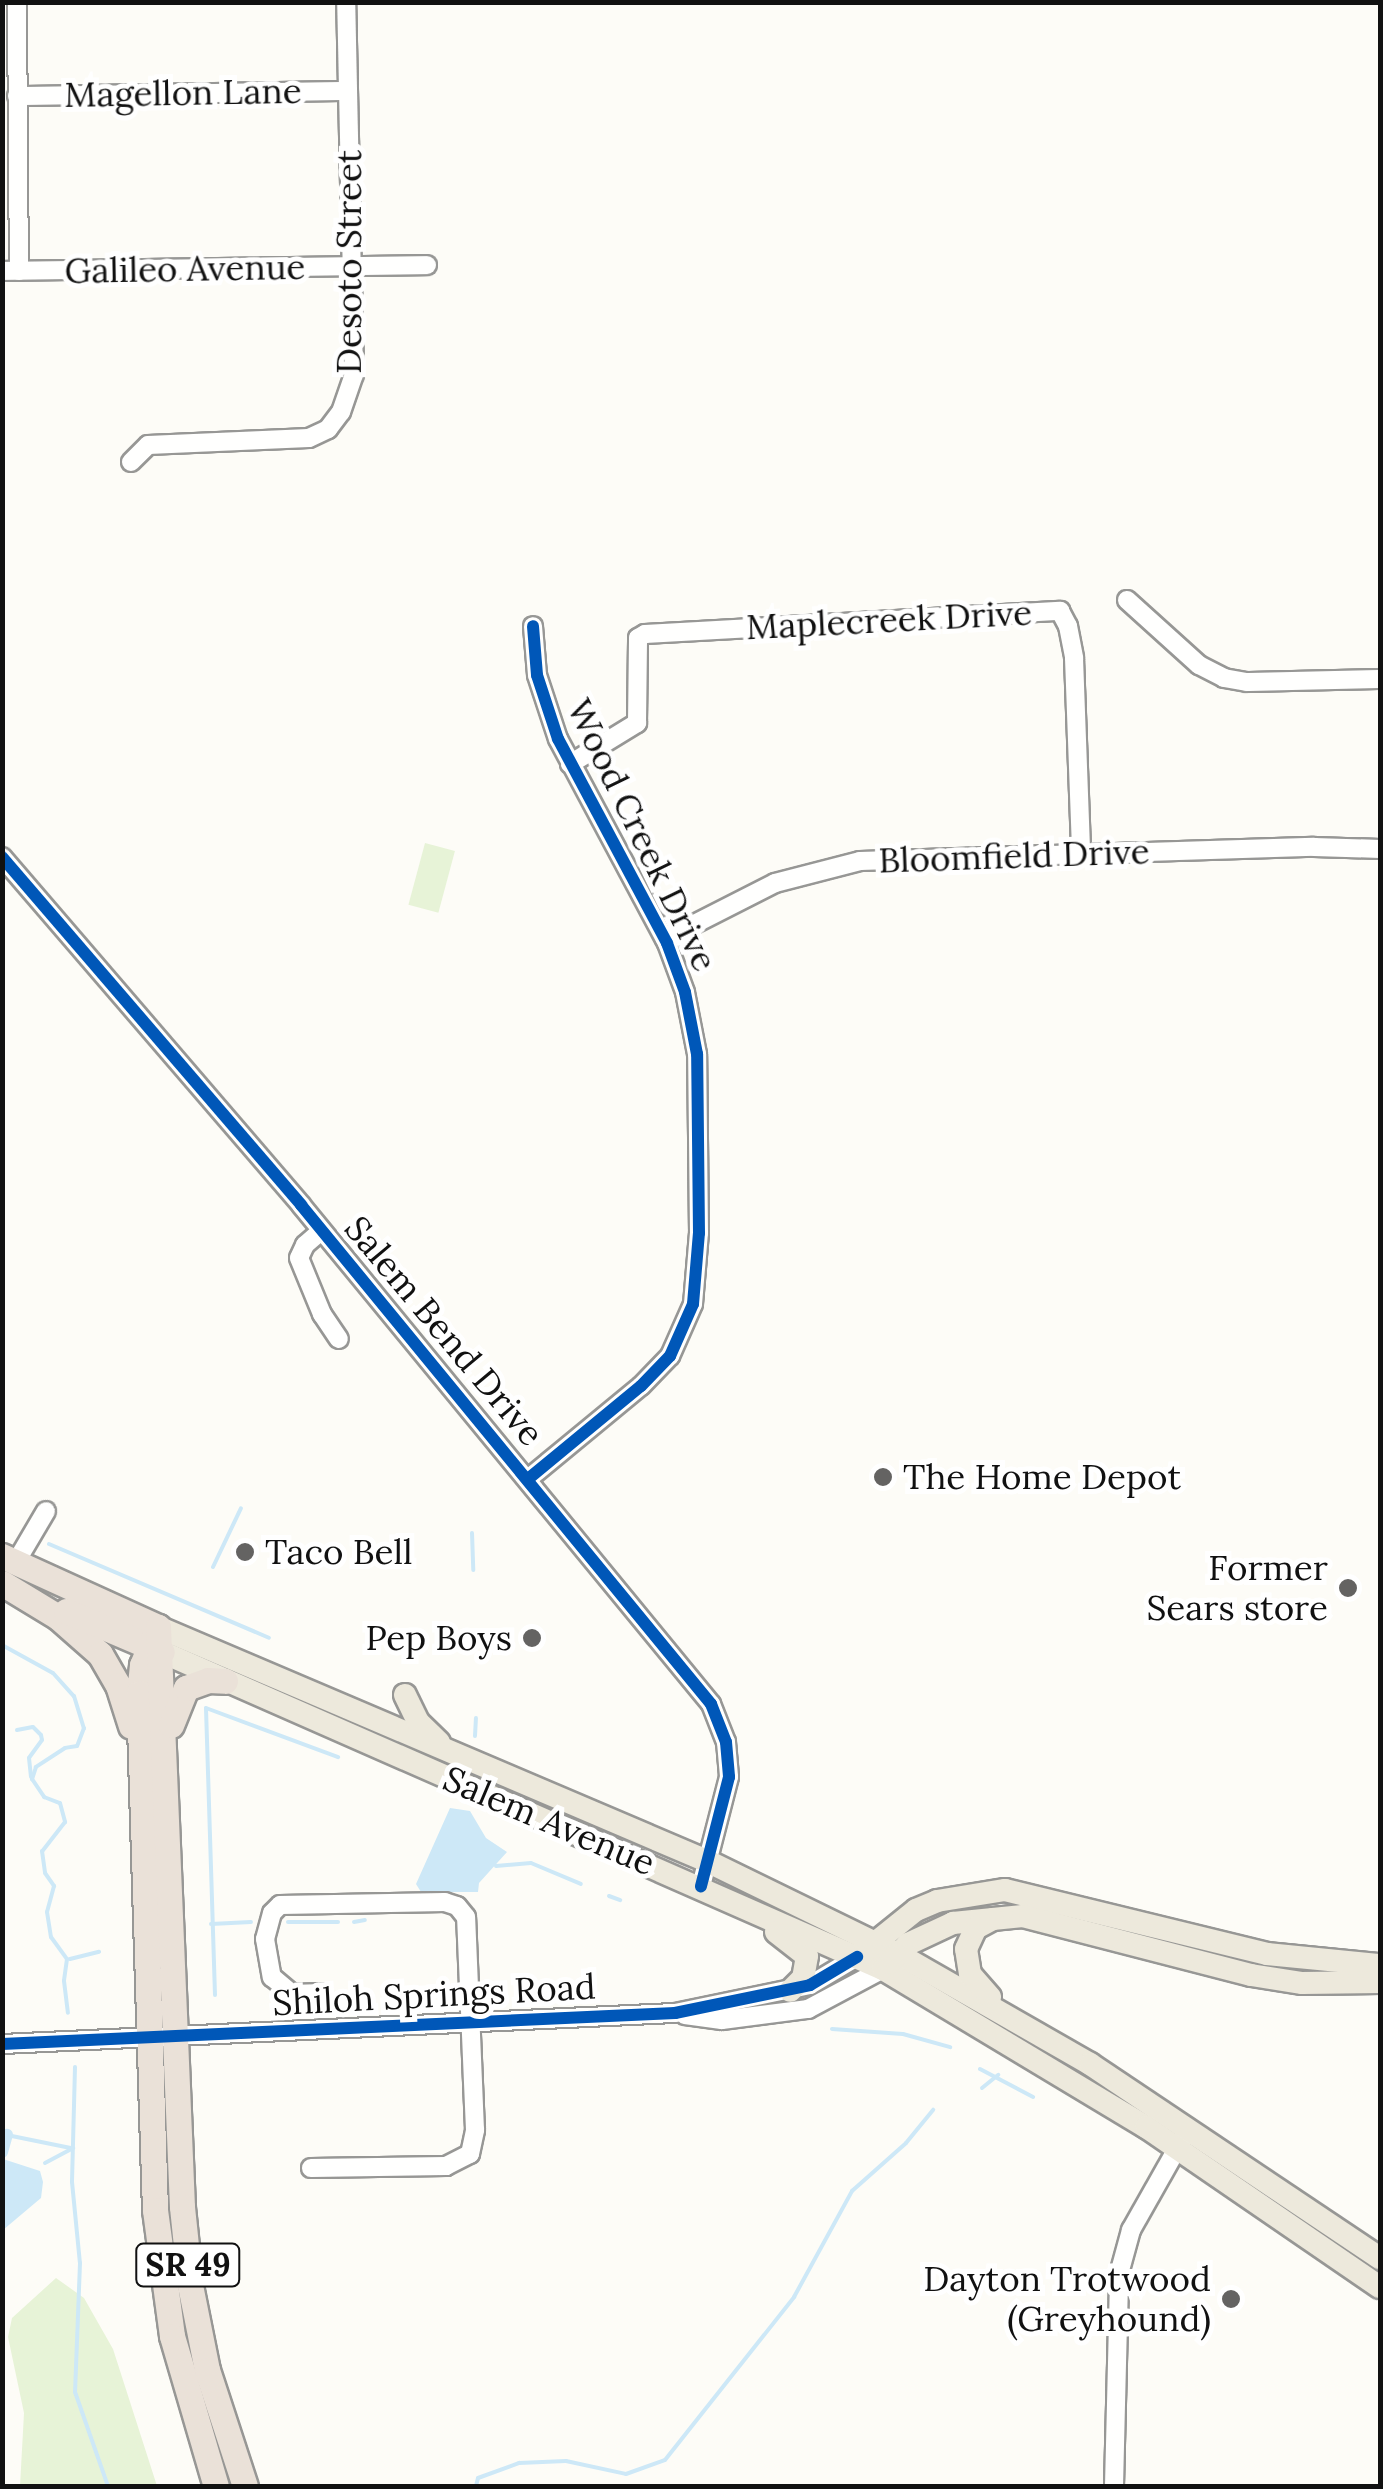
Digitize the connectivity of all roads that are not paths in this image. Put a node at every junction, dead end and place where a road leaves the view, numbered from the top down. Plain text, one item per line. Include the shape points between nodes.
1 (17, 2) edge
2 (346, 2) edge
3 (348, 91) junction
4 (17, 96) junction
5 (426, 265) dead end
6 (350, 266) junction
7 (11, 271) edge
8 (131, 462) dead end
9 (1127, 600) dead end
10 (533, 626) dead end
11 (1380, 678) edge
12 (570, 764) junction
13 (1380, 849) edge
14 (1081, 853) junction
15 (2, 857) edge
16 (665, 940) junction
17 (321, 1231) junction
18 (339, 1339) dead end
19 (528, 1479) junction
20 (46, 1511) dead end
21 (6, 1571) edge
22 (156, 1642) junction
23 (224, 1680) junction
24 (406, 1695) dead end
25 (449, 1752) junction
26 (165, 1754) junction
27 (140, 1764) junction
28 (707, 1861) junction
29 (701, 1886) junction
30 (747, 1906) junction
31 (999, 1916) junction
32 (866, 1950) junction
33 (890, 1962) junction
34 (1380, 1965) edge
35 (1380, 1982) edge
36 (790, 1991) junction
37 (322, 1994) dead end
38 (675, 2013) junction
39 (1015, 2019) junction
40 (470, 2024) junction
41 (174, 2036) junction
42 (147, 2038) junction
43 (2, 2044) edge
44 (1182, 2139) junction
45 (311, 2168) dead end
46 (1380, 2258) edge
47 (1380, 2287) edge
48 (216, 2486) edge
49 (245, 2486) edge
50 (1114, 2486) edge

1 - 4 street
2 - 3 street, Desoto Street
3 - 4 street, Magellon Lane
3 - 6 street, Desoto Street
4 - 7 street
5 - 6 street, Galileo Avenue
6 - 7 street, Galileo Avenue
6 - 8 street, Desoto Street via 354,375 342,412 328,429 309,438 148,445
9 - 11 street via 1198,665 1224,678
10 - 12 street, Wood Creek Drive via 543,699
12 - 14 street, Maplecreek Drive via 637,723 638,638 645,634 1060,611 1074,658
12 - 16 street, Wood Creek Drive
13 - 14 street, Bloomfield Drive
14 - 16 street, Bloomfield Drive via 829,866 775,883
15 - 17 street, Salem Bend Drive
16 - 19 street, Wood Creek Drive via 698,1054 693,1304 658,1370
17 - 18 street via 299,1258
17 - 19 street, Salem Bend Drive
19 - 28 street, Salem Bend Drive via 695,1680 721,1725 729,1776
20 - 21 street
21 - 22 highway, Salem Avenue
21 - 27 highway, SR 49 via 100,1654 118,1685
22 - 23 main road, Salem Avenue
22 - 25 main road, Salem Avenue
22 - 26 highway, SR 49
22 - 27 highway via 138,1693
23 - 26 highway via 186,1688
23 - 29 main road, Salem Avenue
24 - 25 main road via 418,1722
25 - 28 main road, Salem Avenue
26 - 41 highway, SR 49
27 - 42 highway, SR 49
28 - 29 street, Salem Bend Drive
28 - 32 main road, Salem Avenue
29 - 30 main road, Salem Avenue
30 - 32 main road, Salem Avenue
30 - 36 main road via 807,1956 803,1978
31 - 33 main road, Shiloh Springs Road via 953,1923 908,1944
31 - 35 main road, Shiloh Springs Road via 1050,1921 1252,1975 1302,1983
31 - 39 main road via 974,1932 966,1962 984,1992
32 - 33 main road, Salem Avenue
32 - 34 main road, Shiloh Springs Road via 936,1901 1005,1890 1267,1954
32 - 36 street, Shiloh Springs Road via 840,1971
33 - 38 street, Shiloh Springs Road via 832,2000 777,2017 722,2020
33 - 39 main road, Salem Avenue
33 - 44 main road, Salem Avenue via 1076,2084
36 - 38 street, Shiloh Springs Road
37 - 40 street via 292,1994 272,1977 265,1939 275,1908 444,1902 457,1906 468,1922
38 - 40 street, Shiloh Springs Road
39 - 44 main road, Salem Avenue
40 - 41 street, Shiloh Springs Road
40 - 45 street via 475,2130 465,2160 446,2166
41 - 42 street, Shiloh Springs Road
41 - 49 highway, SR 49 via 190,2285 207,2370
42 - 43 street, Shiloh Springs Road
42 - 48 highway, SR 49 via 164,2289 181,2376
44 - 46 main road, Salem Avenue
44 - 47 main road, Salem Avenue
44 - 50 street via 1132,2230 1119,2274

